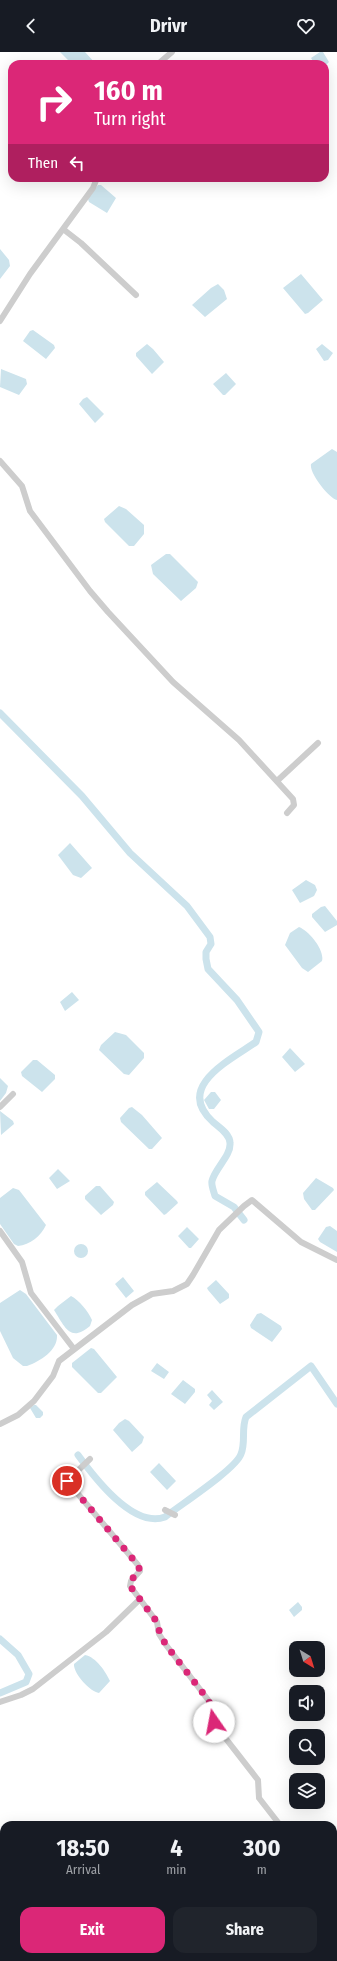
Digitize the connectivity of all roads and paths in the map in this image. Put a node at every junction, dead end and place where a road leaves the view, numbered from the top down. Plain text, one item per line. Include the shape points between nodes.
1 (172, 52) edge
2 (163, 60) edge
3 (95, 182) edge
4 (63, 229) junction
5 (136, 295) dead end
6 (0, 321) edge
7 (0, 461) edge
8 (318, 743) dead end
9 (277, 781) junction
10 (287, 813) dead end
11 (13, 1094) dead end
12 (0, 1107) edge
13 (0, 1231) edge
14 (337, 1260) edge
15 (74, 1349) junction
16 (0, 1424) edge
17 (90, 1459) dead end
18 (165, 1510) dead end
19 (175, 1515) dead end
20 (139, 1600) junction
21 (0, 1702) edge
22 (277, 1821) edge

1 - 2 street
3 - 4 street
4 - 5 street
4 - 6 street
7 - 9 street via 22,486 30,511 117,623 173,682 239,740
8 - 9 street
9 - 10 street via 294,803
11 - 12 street
13 - 15 street via 22,1262 31,1293
14 - 15 street via 301,1242 252,1200 232,1217 213,1240 186,1284 173,1292 152,1294 138,1301
15 - 16 street via 59,1361 53,1376 34,1401 18,1415
17 - 20 street via 67,1481 138,1565 139,1574 130,1583
18 - 19 street
20 - 21 street via 106,1632 33,1689
20 - 22 street via 157,1622 166,1645 209,1701 216,1726 258,1780 259,1798

